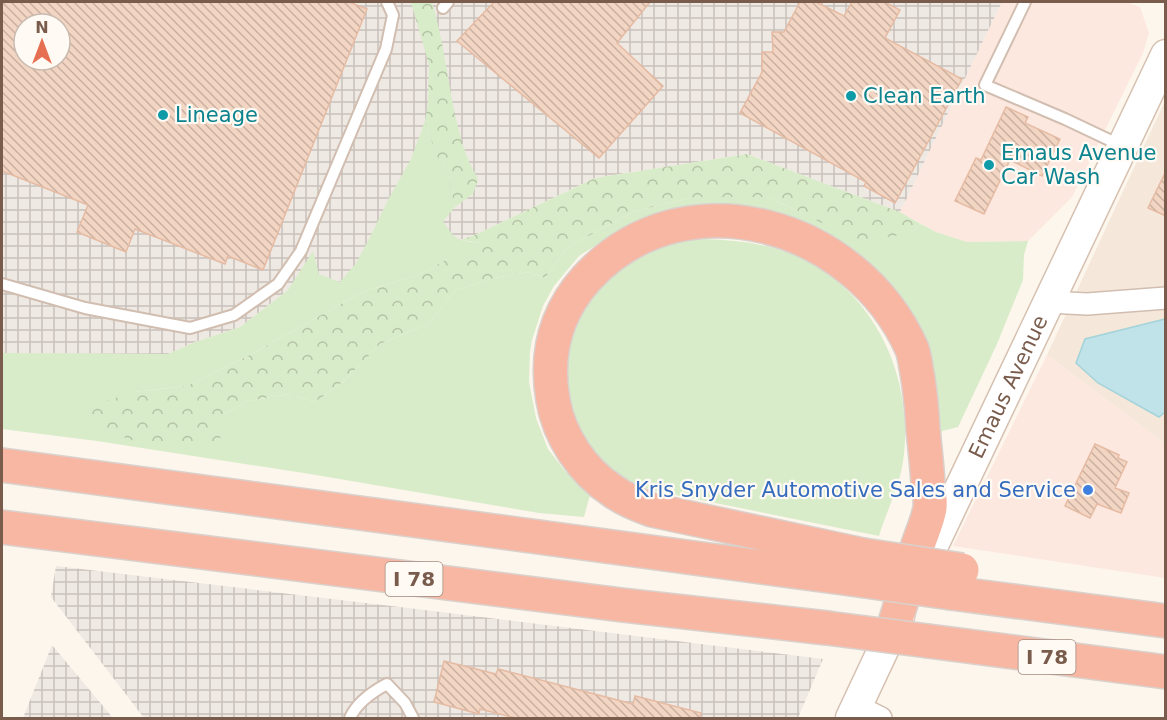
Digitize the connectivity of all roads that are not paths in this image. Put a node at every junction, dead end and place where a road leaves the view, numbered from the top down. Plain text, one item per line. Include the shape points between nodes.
1 (387, 2) edge
2 (1025, 2) edge
3 (1166, 55) edge
4 (1122, 146) junction
5 (2, 284) edge
6 (1166, 298) edge
7 (1048, 302) junction
8 (2, 456) edge
9 (2, 465) edge
10 (95, 478) junction
11 (2, 527) edge
12 (857, 567) junction
13 (956, 581) junction
14 (1166, 600) edge
15 (1166, 621) edge
16 (894, 629) junction
17 (1166, 672) edge
18 (863, 714) edge
19 (350, 718) edge
20 (413, 718) edge

1 - 5 lane via 393,15 386,49 301,251 278,284 234,315 190,328 85,308
2 - 4 lane via 985,85
3 - 4 main road, Emaus Avenue
4 - 7 main road, Emaus Avenue
6 - 7 street via 1087,304
7 - 16 main road, Emaus Avenue
8 - 10 highway
9 - 10 highway, I 78
10 - 12 highway, I 78
11 - 17 highway, I 78, bridge
12 - 13 highway, I 78, bridge
12 - 16 highway via 629,501 593,475 576,456 561,430 554,407 550,366 554,333 563,312 598,266 621,248 663,228 700,221 738,222 786,233 822,249 852,269 878,295 896,318 913,351 930,507
13 - 14 highway
13 - 15 highway, I 78
16 - 18 main road, Emaus Avenue
19 - 20 lane via 368,695 387,684

